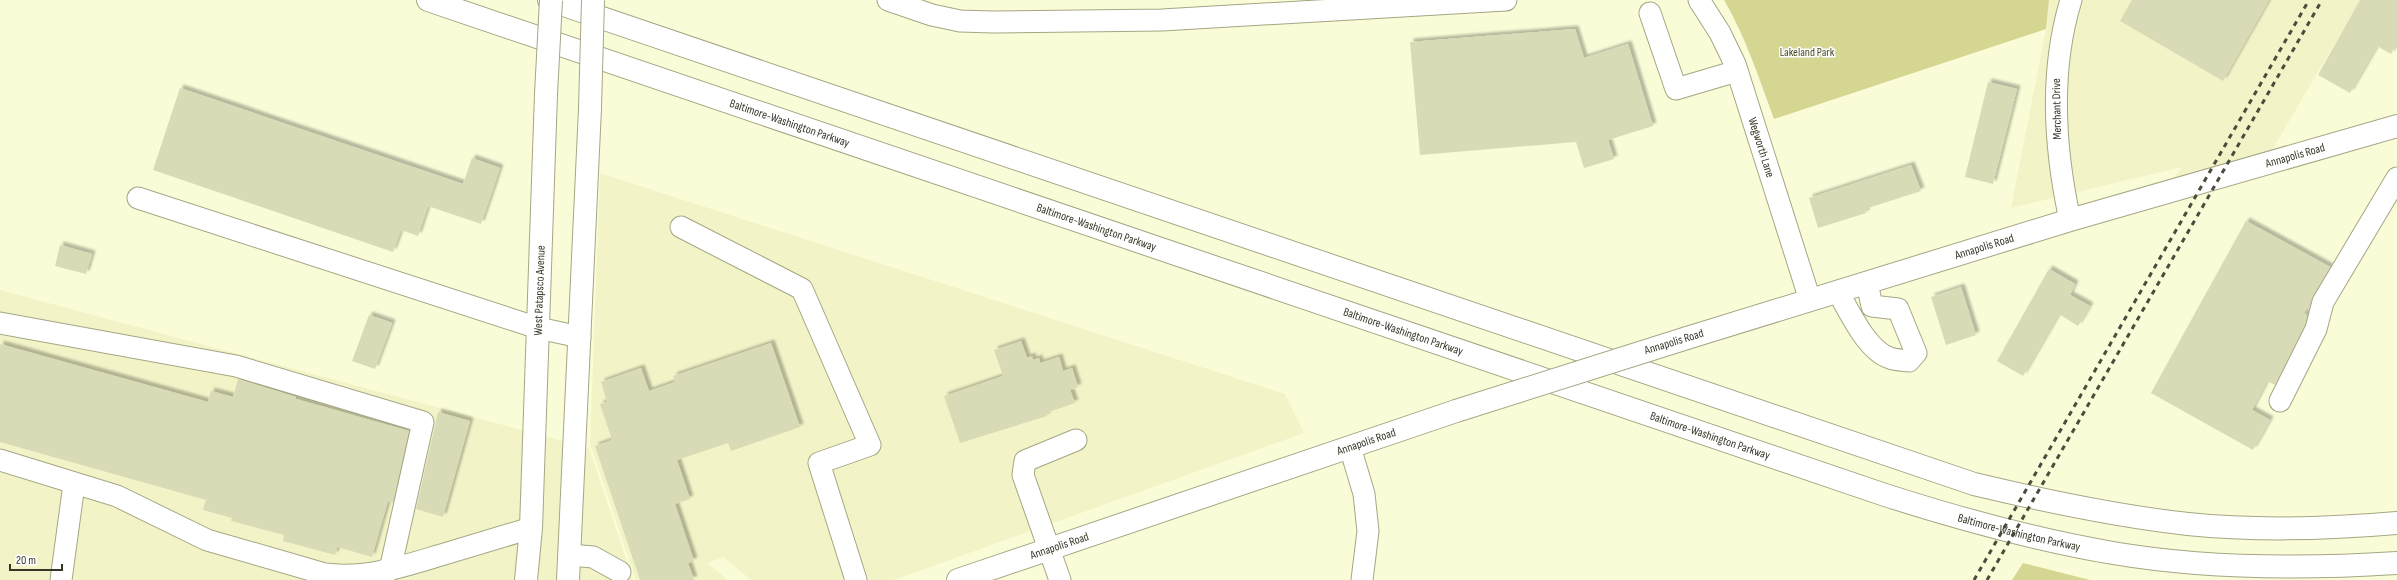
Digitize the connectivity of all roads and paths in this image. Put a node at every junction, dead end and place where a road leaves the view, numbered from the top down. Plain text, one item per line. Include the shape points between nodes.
1 (428, 0) edge
2 (550, 0) edge
3 (593, 0) edge
4 (888, 0) edge
5 (1506, 0) edge
6 (1699, 0) edge
7 (2071, 0) edge
8 (1650, 13) dead end
9 (1737, 71) junction
10 (2396, 130) edge
11 (2397, 178) edge
12 (138, 198) dead end
13 (2070, 220) junction
14 (681, 227) dead end
15 (1867, 283) junction
16 (1838, 292) junction
17 (1810, 300) junction
18 (0, 323) edge
19 (538, 328) junction
20 (580, 337) junction
21 (2280, 401) dead end
22 (1076, 440) dead end
23 (1350, 447) junction
24 (0, 460) edge
25 (74, 484) junction
26 (2397, 523) edge
27 (531, 528) junction
28 (1049, 549) junction
29 (570, 555) junction
30 (2397, 562) edge
31 (390, 570) junction
32 (620, 572) dead end
33 (61, 580) edge
34 (526, 580) edge
35 (568, 580) edge
36 (856, 580) edge
37 (958, 580) edge
38 (1060, 580) edge
39 (1362, 580) edge

1 - 30 main road, Baltimore-Washington Parkway via 1885,495 1981,524 2107,552 2199,563 2291,567
2 - 19 main road, West Patapsco Avenue, bridge
2 - 26 main road via 1974,484 2053,503 2190,524 2323,528
3 - 20 main road, bridge
4 - 5 street via 932,15 960,21 993,22 1162,20
6 - 9 street, Wegworth Lane via 1720,33
7 - 13 street, Merchant Drive via 2062,29 2056,72 2060,174
8 - 9 street via 1676,89
9 - 17 street, Wegworth Lane
10 - 13 main road, Annapolis Road
11 - 21 street via 2323,302 2316,329
12 - 19 street
13 - 15 main road, Annapolis Road
14 - 36 street via 802,288 870,445 819,463
15 - 16 main road, Annapolis Road
15 - 16 street via 1872,306 1888,309 1916,353 1909,360 1889,358 1874,347 1860,331
16 - 17 main road, Annapolis Road
17 - 23 main road, Annapolis Road, bridge via 1456,411
18 - 31 street via 236,366 423,422
19 - 20 street
19 - 27 main road, West Patapsco Avenue
20 - 29 main road
22 - 28 street via 1024,461 1023,475
23 - 28 main road, Annapolis Road
23 - 39 street via 1364,494 1368,531
24 - 25 street
25 - 31 street via 117,496 207,540 325,574 365,576
25 - 33 street
27 - 31 street
27 - 34 main road, West Patapsco Avenue
28 - 37 main road, Annapolis Road
28 - 38 street
29 - 32 street via 593,557
29 - 35 main road

